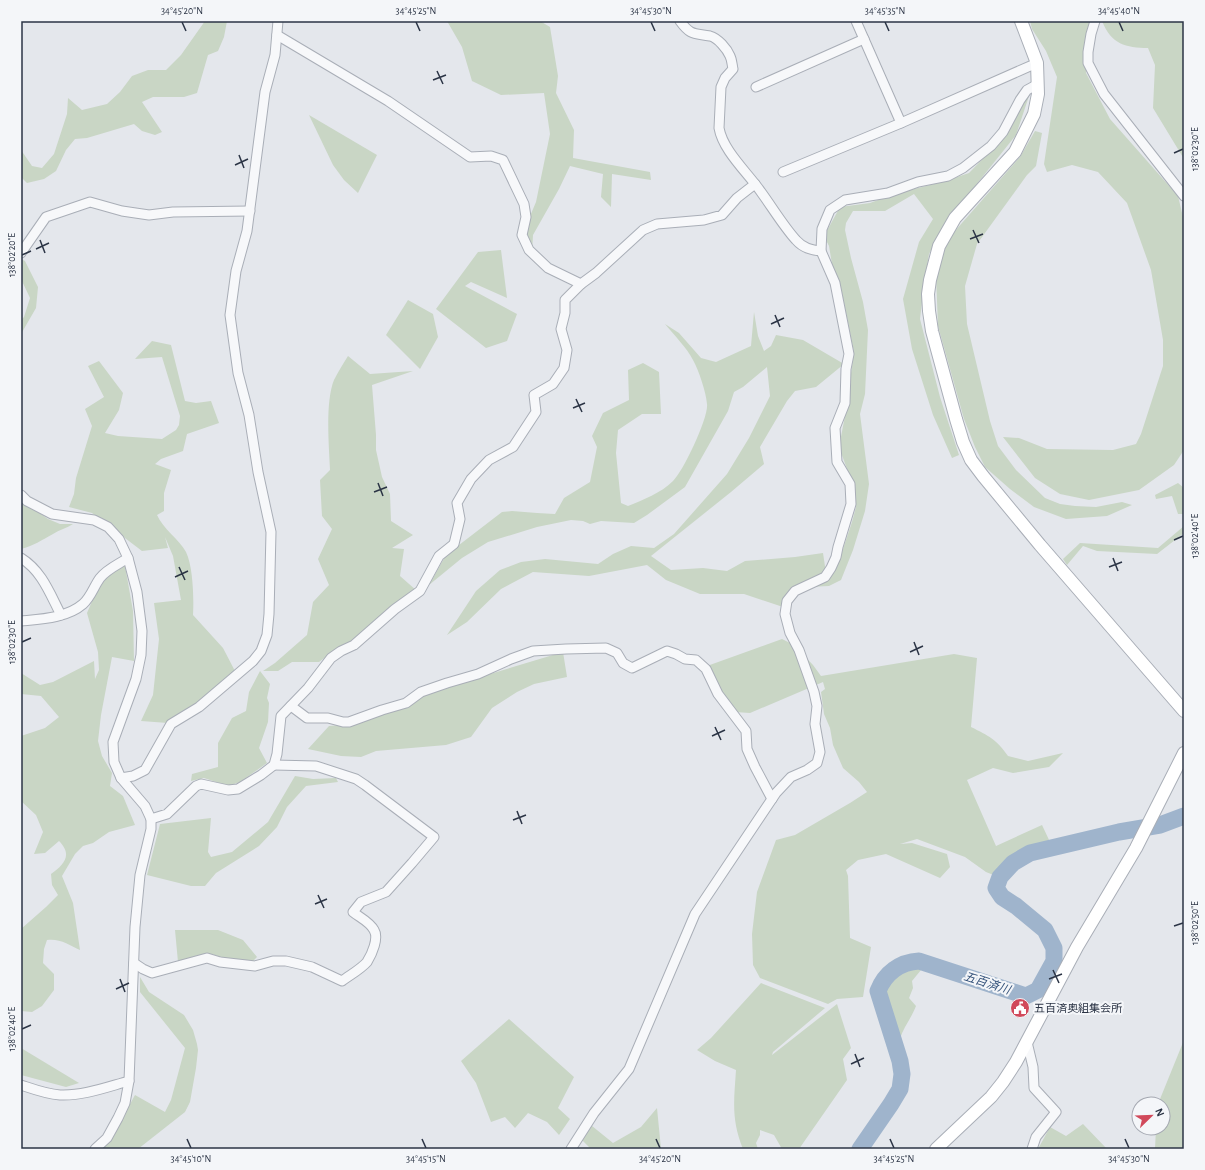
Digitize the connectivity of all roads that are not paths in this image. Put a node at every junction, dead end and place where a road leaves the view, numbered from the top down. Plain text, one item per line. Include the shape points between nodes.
1 (278, 21) edge
2 (680, 21) edge
3 (856, 21) edge
4 (1021, 21) edge
5 (1095, 21) edge
6 (277, 35) junction
7 (864, 39) junction
8 (1037, 63) junction
9 (1038, 84) junction
10 (756, 87) dead end
11 (901, 123) junction
12 (783, 172) dead end
13 (755, 184) junction
14 (1184, 196) edge
15 (250, 211) junction
16 (821, 251) junction
17 (21, 253) edge
18 (581, 284) junction
19 (21, 495) edge
20 (21, 558) edge
21 (128, 558) junction
22 (61, 615) junction
23 (21, 621) edge
24 (291, 706) junction
25 (1184, 711) edge
26 (1184, 753) edge
27 (274, 765) junction
28 (121, 778) junction
29 (772, 800) junction
30 (151, 819) junction
31 (134, 963) junction
32 (1027, 1042) junction
33 (129, 1081) junction
34 (21, 1084) edge
35 (95, 1149) edge
36 (571, 1149) edge
37 (936, 1149) edge
38 (1032, 1149) edge

1 - 6 street
2 - 13 street via 686,29 696,35 712,36 727,50 731,58 733,69 721,87 720,134 732,156
3 - 7 street
4 - 8 street
5 - 14 street via 1090,34 1088,63 1104,94
6 - 15 street via 275,55 265,92
6 - 18 street via 388,101 470,156 491,156 503,160 524,204 526,217 522,235 529,250 548,268
7 - 10 street
7 - 11 street
8 - 9 street
8 - 11 street
9 - 16 street via 1023,95 1003,132 991,146 963,168 948,176 918,182 888,193 845,200 830,210 822,229
9 - 25 street via 1034,114 1015,152 955,218 939,246 928,294 932,331 960,431 971,460 1040,545
11 - 12 street
13 - 16 street via 796,241 807,248
13 - 18 street via 737,198 722,215 704,220 657,224 643,230
15 - 17 street via 173,212 149,215 90,202 46,217
15 - 28 street via 236,271 230,315 238,373 249,415 271,532 267,635 261,651 252,661 199,707 171,724 145,770
16 - 29 street via 834,283 849,354 845,403 835,428 837,462 850,484 851,504 831,568 824,577 795,592 787,601 785,614 788,627 814,692 817,706 815,724 820,752 817,763 791,777
18 - 24 street via 565,300 561,329 567,350 564,368 553,384 534,395 536,412 513,447 489,460 471,479 457,504 460,519 454,544 439,556 420,592 395,609 354,645 331,658
19 - 21 street via 52,514 94,520 108,527 119,539
20 - 22 street via 31,564 44,582
21 - 22 street via 101,578 84,604
21 - 28 street via 137,592 142,631 136,679 113,742 114,762
22 - 23 street
24 - 27 street via 281,716
24 - 29 street via 307,718 349,722 406,703 421,692 469,678 533,651 606,648 616,653 623,663 632,668 667,652 696,660 706,669 718,694 746,731 750,755
26 - 32 street via 1143,835 1077,948
27 - 30 street via 238,789 228,790 201,784 196,786 167,814
27 - 31 street via 316,766 356,779 434,836 386,892 361,902 353,912 370,925 377,936 366,962 342,981 312,967 286,961 273,961 255,966 207,958 152,972
28 - 30 street via 145,806
29 - 36 street via 695,914 629,1069 594,1113
30 - 31 street via 140,875
31 - 33 street
32 - 37 street via 991,1097
32 - 38 street via 1033,1067 1034,1088 1056,1112 1036,1137
33 - 34 street via 88,1092 63,1095 42,1092
33 - 35 street via 125,1103 118,1118 107,1138

